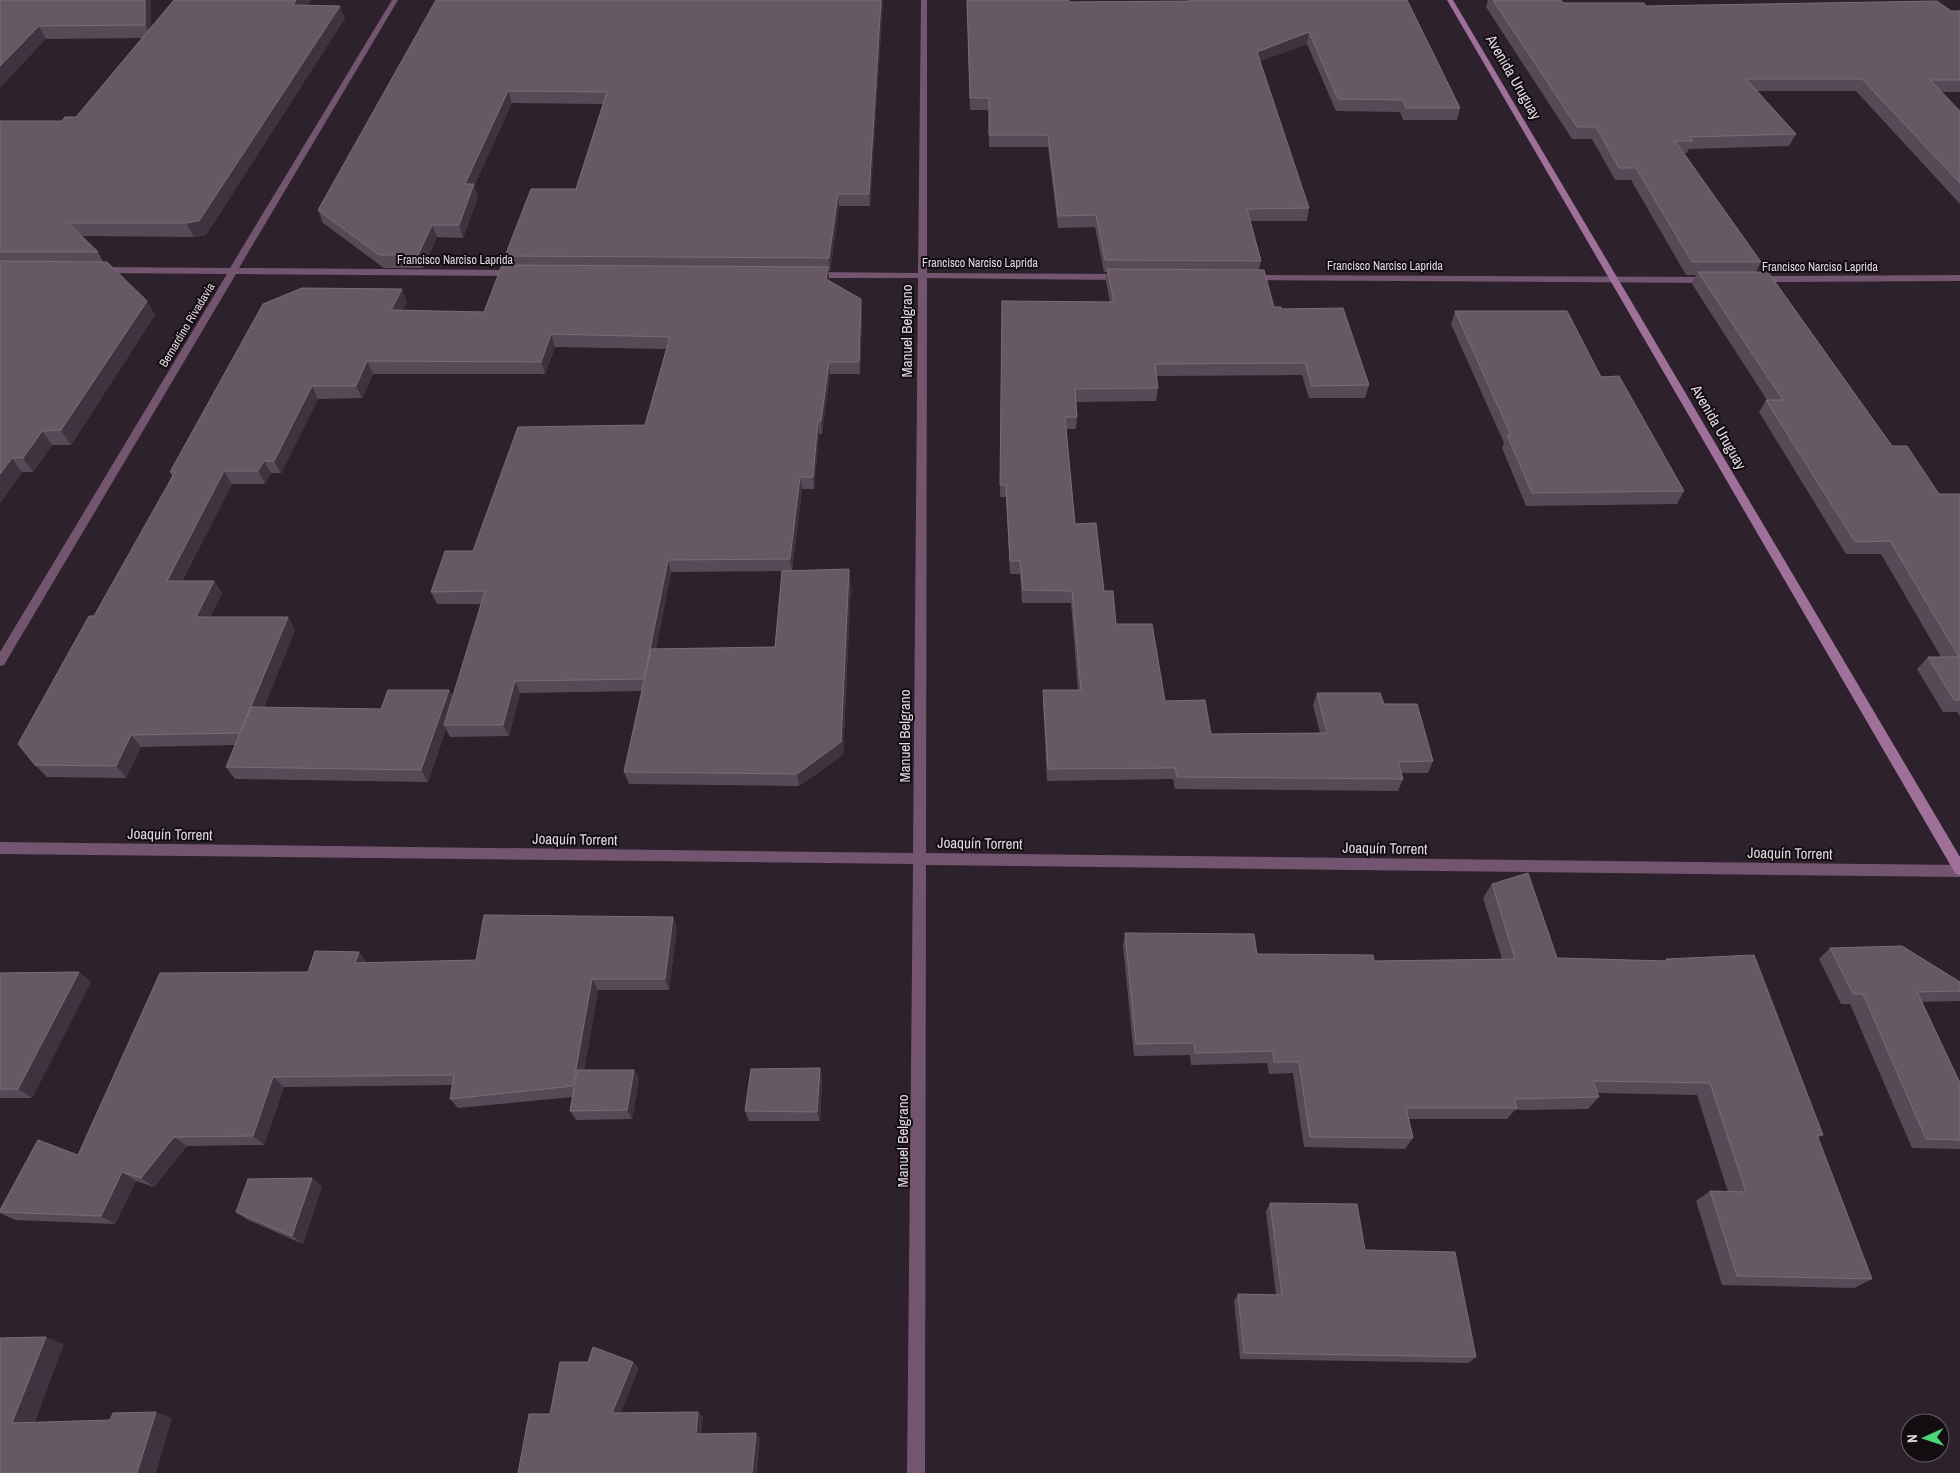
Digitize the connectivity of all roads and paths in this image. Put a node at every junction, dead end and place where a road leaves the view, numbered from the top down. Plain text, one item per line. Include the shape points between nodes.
1 (395, 0) edge
2 (924, 0) edge
3 (1450, 0) edge
4 (88, 270) edge
5 (234, 271) junction
6 (522, 273) edge
7 (800, 275) edge
8 (922, 276) junction
9 (1131, 277) edge
10 (1241, 278) edge
11 (1960, 278) edge
12 (1743, 279) edge
13 (1615, 280) junction
14 (1724, 280) edge
15 (0, 662) edge
16 (0, 848) edge
17 (919, 859) junction
18 (1960, 870) edge
19 (916, 1473) edge

1 - 5 street, Bernardino Rivadavia
2 - 8 street, Manuel Belgrano
3 - 13 main road, Avenida Uruguay
4 - 5 street, Francisco Narciso Laprida
5 - 6 street, Francisco Narciso Laprida
5 - 15 street, Bernardino Rivadavia
7 - 8 street, Francisco Narciso Laprida
8 - 9 street, Francisco Narciso Laprida
8 - 17 street, Manuel Belgrano
10 - 13 street, Francisco Narciso Laprida
11 - 12 street, Francisco Narciso Laprida
13 - 14 street, Francisco Narciso Laprida
13 - 18 main road, Avenida Uruguay
16 - 17 street, Joaquín Torrent
17 - 18 street, Joaquín Torrent
17 - 19 street, Manuel Belgrano

